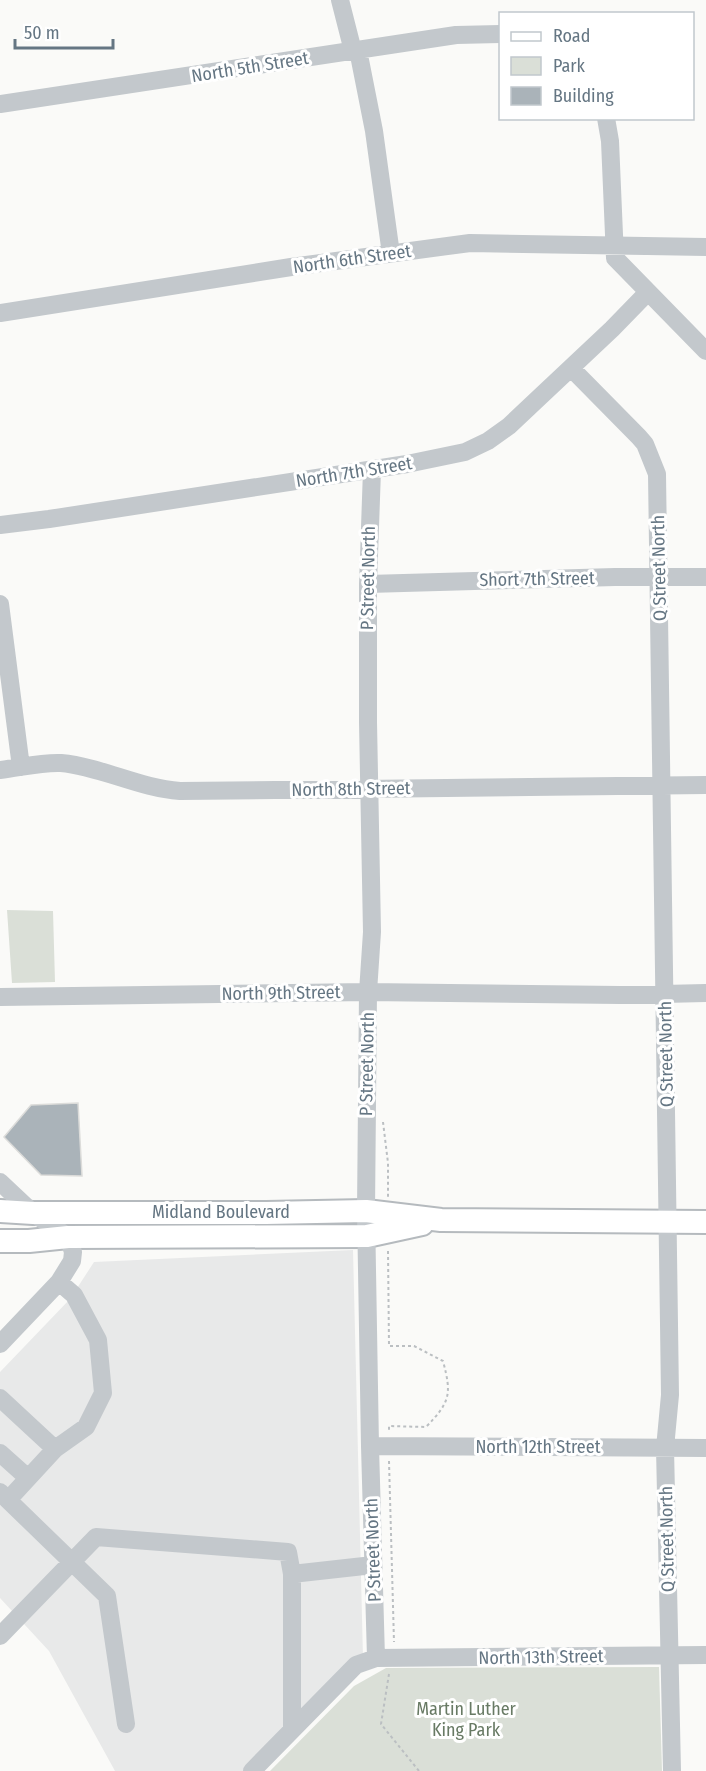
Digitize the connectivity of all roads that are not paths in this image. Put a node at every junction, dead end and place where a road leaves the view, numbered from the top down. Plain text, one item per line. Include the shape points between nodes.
1 (340, 0) edge
2 (499, 34) edge
3 (355, 50) junction
4 (0, 104) edge
5 (606, 120) edge
6 (613, 244) junction
7 (706, 247) edge
8 (391, 254) junction
9 (648, 292) junction
10 (0, 313) edge
11 (706, 351) edge
12 (572, 369) junction
13 (372, 470) junction
14 (0, 525) edge
15 (659, 577) junction
16 (706, 577) edge
17 (368, 584) junction
18 (0, 604) edge
19 (21, 767) junction
20 (0, 771) edge
21 (706, 785) edge
22 (662, 786) junction
23 (369, 789) junction
24 (368, 992) junction
25 (665, 993) junction
26 (706, 993) edge
27 (0, 996) edge
28 (0, 1182) edge
29 (0, 1211) edge
30 (366, 1211) junction
31 (33, 1213) junction
32 (441, 1220) junction
33 (668, 1222) junction
34 (706, 1222) edge
35 (367, 1236) junction
36 (68, 1237) junction
37 (0, 1241) edge
38 (59, 1282) junction
39 (0, 1344) edge
40 (0, 1398) edge
41 (370, 1446) junction
42 (665, 1448) junction
43 (706, 1448) edge
44 (55, 1449) junction
45 (0, 1453) edge
46 (28, 1478) junction
47 (4, 1496) edge
48 (73, 1563) junction
49 (373, 1565) junction
50 (292, 1574) junction
51 (0, 1636) edge
52 (706, 1655) edge
53 (668, 1656) junction
54 (384, 1658) junction
55 (126, 1724) dead end
56 (292, 1730) junction
57 (252, 1771) edge
58 (672, 1771) edge

1 - 3 street
2 - 3 street, North 5th Street via 456,34
3 - 4 street, North 5th Street
3 - 8 street via 374,131
5 - 6 street
6 - 7 street, North 6th Street
6 - 8 street, North 6th Street via 470,243
6 - 9 street via 615,258
8 - 10 street, North 6th Street
9 - 11 street
9 - 12 street, North 7th Street
12 - 13 street, North 7th Street via 524,414 476,447 448,457
12 - 15 street, Q Street North via 639,437 655,468
13 - 14 street, North 7th Street
13 - 17 street, P Street North
15 - 16 street, Short 7th Street
15 - 17 street, Short 7th Street
15 - 22 street, Q Street North
17 - 23 street, P Street North
18 - 19 street
19 - 20 street, North 8th Street
19 - 23 street, North 8th Street via 58,763 162,790
21 - 22 street, North 8th Street
22 - 23 street, North 8th Street
22 - 25 street, Q Street North
23 - 24 street, P Street North via 372,932
24 - 25 street, North 9th Street
24 - 27 street, North 9th Street
24 - 30 street, P Street North
25 - 26 street, North 9th Street
25 - 33 street, Q Street North
28 - 31 street
29 - 31 main road, Midland Boulevard
30 - 31 main road, Midland Boulevard
30 - 32 main road, Midland Boulevard
30 - 35 street, P Street North
31 - 36 street
32 - 33 main road, Midland Boulevard
32 - 35 main road, Midland Boulevard
33 - 34 main road, Midland Boulevard
33 - 42 street, Q Street North via 670,1395
35 - 36 main road, Midland Boulevard
35 - 41 street, P Street North
36 - 37 main road, Midland Boulevard
36 - 38 street via 72,1261
38 - 39 street
38 - 44 street via 74,1294 98,1340 103,1393 86,1427
40 - 44 street
41 - 42 street, North 12th Street
41 - 49 street, P Street North
42 - 43 street, North 12th Street
42 - 53 street, Q Street North
44 - 46 street
45 - 46 street
46 - 47 street
47 - 48 street
48 - 50 street via 96,1537 288,1552
48 - 51 street
48 - 55 street via 107,1596
49 - 50 street
49 - 54 street, P Street North
50 - 56 street
52 - 53 street, North 13th Street
53 - 54 street, North 13th Street
53 - 58 street, Q Street North
54 - 56 street via 356,1665
56 - 57 street

